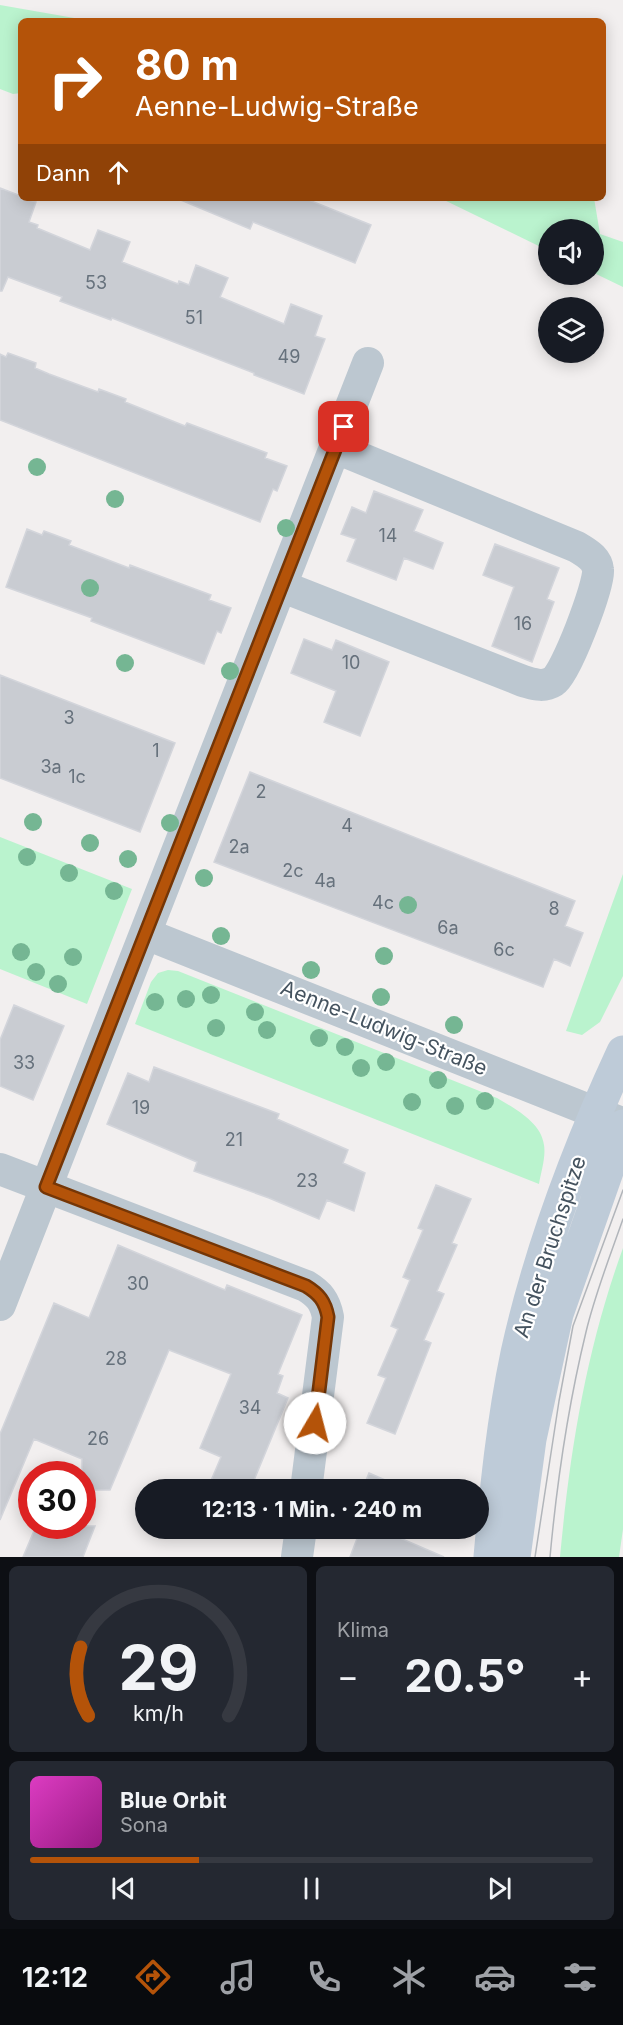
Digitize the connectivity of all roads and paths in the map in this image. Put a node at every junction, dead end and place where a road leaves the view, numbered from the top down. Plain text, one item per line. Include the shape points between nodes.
1 (369, 363) dead end
2 (336, 448) junction
3 (281, 586) junction
4 (146, 934) junction
5 (623, 1052) edge
6 (614, 1121) edge
7 (0, 1169) edge
8 (46, 1187) junction
9 (0, 1305) edge
10 (307, 1479) edge
11 (299, 1539) edge
12 (297, 1557) edge
13 (490, 1557) edge
14 (514, 1557) edge

1 - 2 street
2 - 3 street
2 - 3 street via 592,556 598,570 596,586 565,668 556,680 542,686 523,681
3 - 4 street
4 - 6 street, Aenne-Ludwig-Straße
4 - 8 street
5 - 6 main road, An der Bruchspitze
6 - 13 main road, An der Bruchspitze via 550,1232 526,1316 500,1457
6 - 14 main road, An der Bruchspitze via 557,1314 530,1439
7 - 8 street
8 - 9 street
8 - 10 street via 306,1286 322,1299 328,1317 327,1334
11 - 12 street

